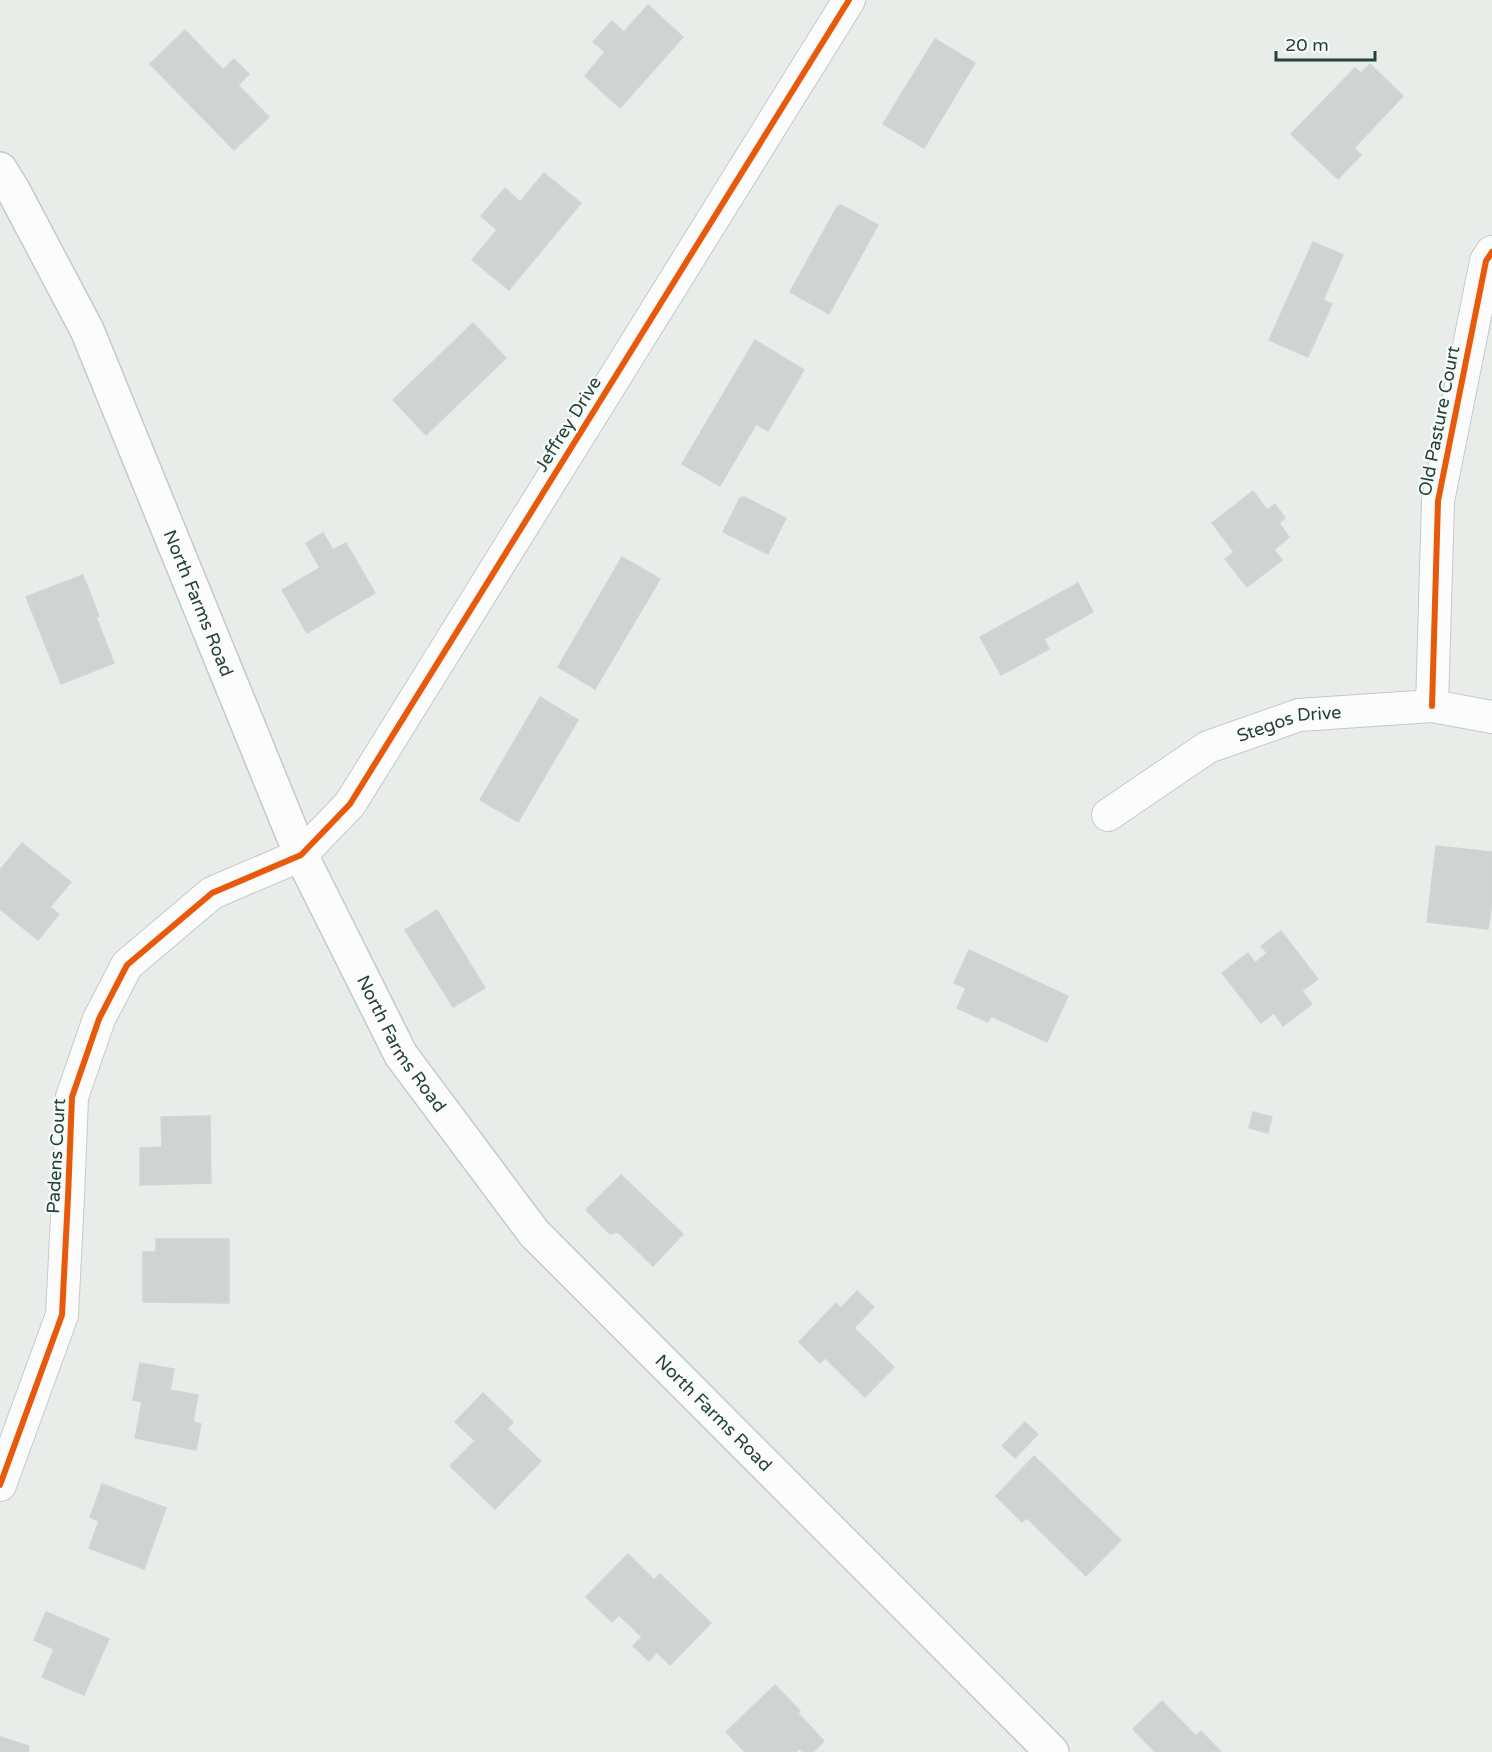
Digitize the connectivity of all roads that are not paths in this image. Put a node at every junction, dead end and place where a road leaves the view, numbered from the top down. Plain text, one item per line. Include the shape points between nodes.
1 (849, 0) edge
2 (0, 169) edge
3 (1492, 252) edge
4 (1431, 706) junction
5 (1492, 717) edge
6 (1108, 815) dead end
7 (301, 855) junction
8 (0, 1485) edge
9 (1052, 1752) edge

1 - 7 street, Jeffrey Drive via 350,804
2 - 7 main road, North Farms Road via 87,330
3 - 4 street, Old Pasture Court via 1486,261 1438,501
4 - 5 street, Stegos Drive
4 - 6 street, Stegos Drive via 1299,715 1208,747
7 - 8 street, Padens Court via 212,893 127,965 99,1019 72,1097 62,1315
7 - 9 main road, North Farms Road via 402,1055 534,1233

